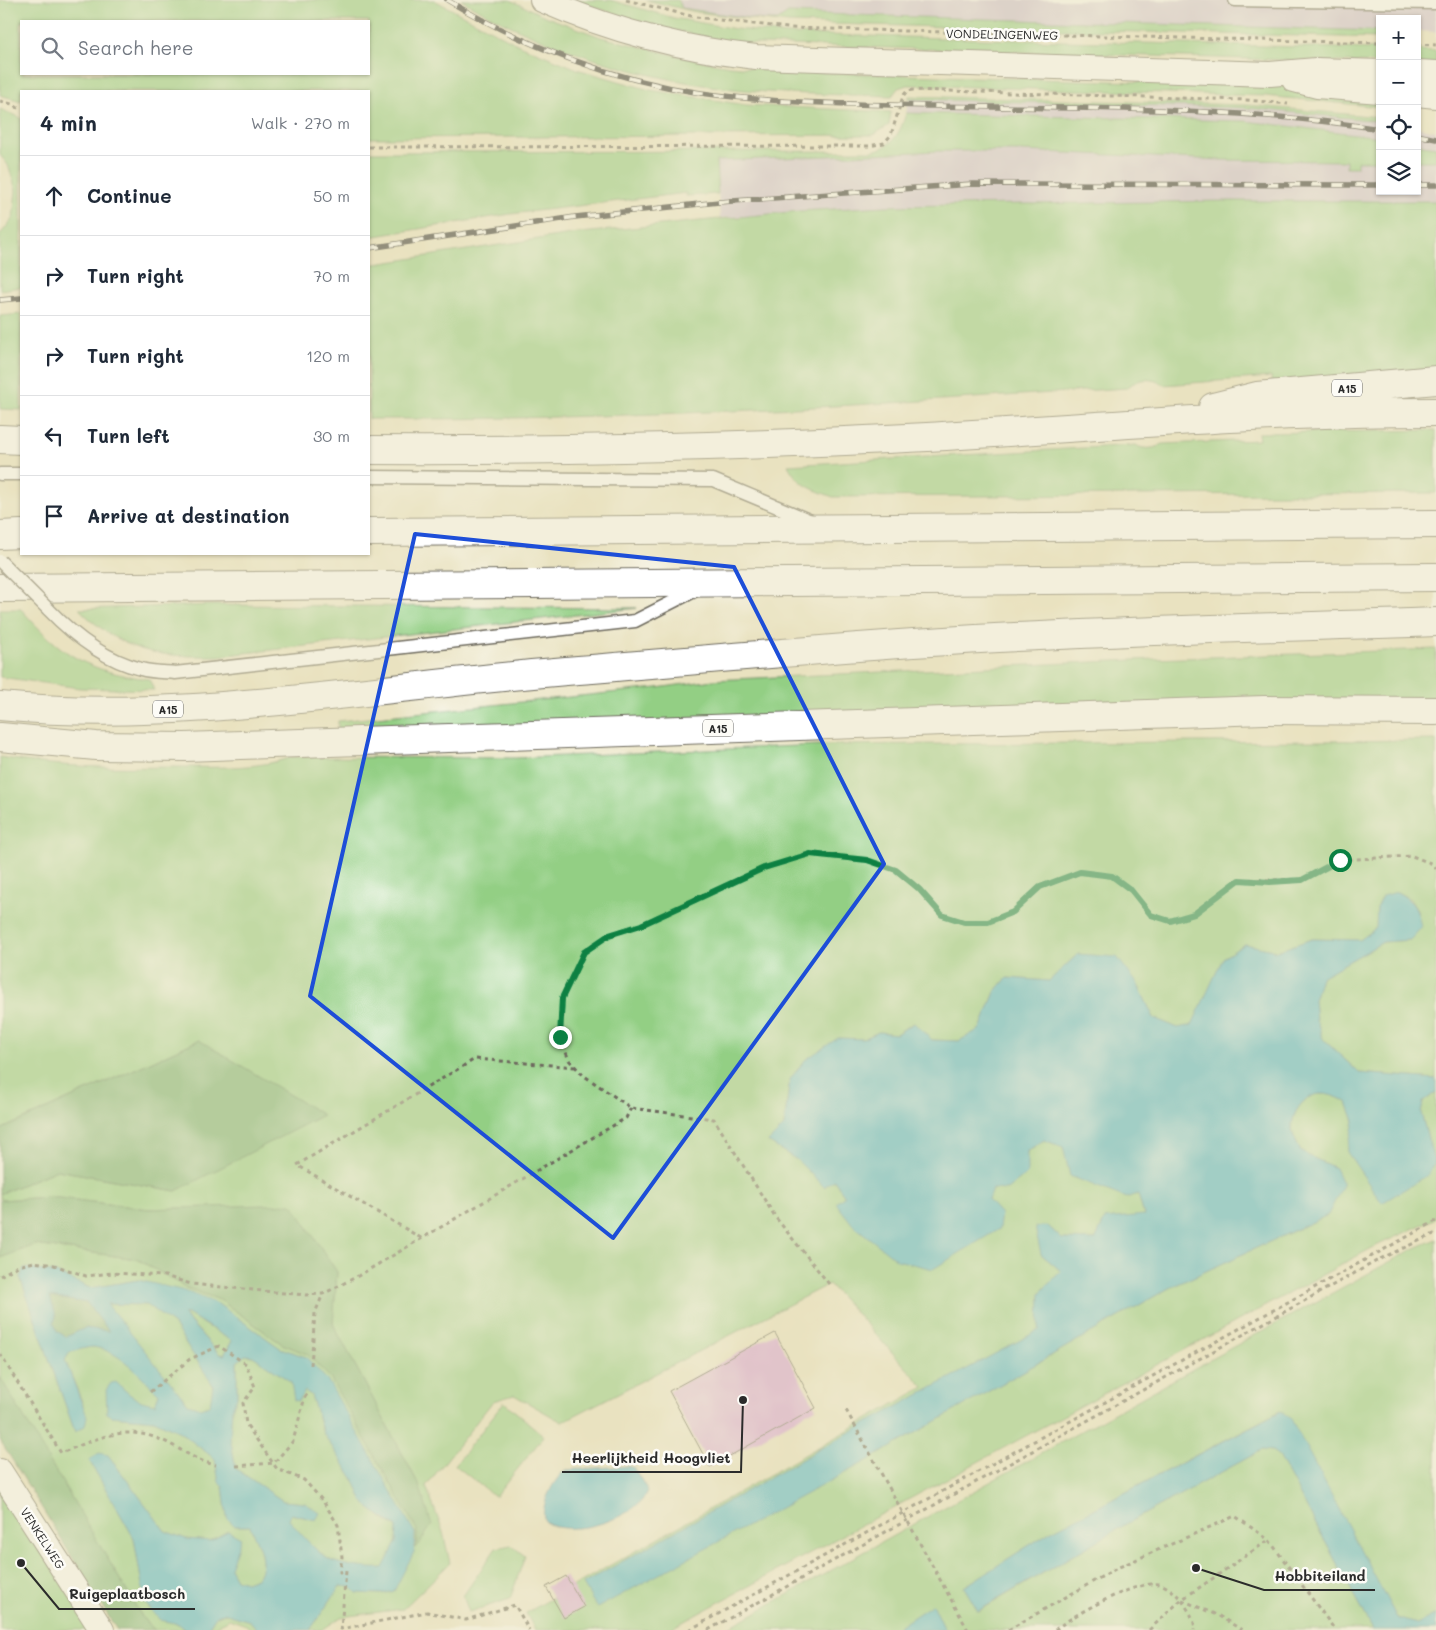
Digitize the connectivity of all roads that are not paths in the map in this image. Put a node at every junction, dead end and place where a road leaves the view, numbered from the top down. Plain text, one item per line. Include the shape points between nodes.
1 (542, 0) edge
2 (1235, 0) edge
3 (1324, 1) edge
4 (1436, 3) edge
5 (1376, 72) edge
6 (1421, 72) edge
7 (1436, 73) edge
8 (1270, 74) junction
9 (1376, 91) edge
10 (1421, 94) edge
11 (1436, 96) edge
12 (1436, 380) edge
13 (1257, 406) junction
14 (1436, 412) edge
15 (0, 439) edge
16 (20, 440) edge
17 (370, 450) edge
18 (0, 474) edge
19 (20, 474) edge
20 (370, 477) edge
21 (1436, 524) edge
22 (827, 528) junction
23 (370, 532) edge
24 (20, 534) edge
25 (0, 535) edge
26 (0, 561) edge
27 (1436, 577) edge
28 (711, 581) junction
29 (0, 588) edge
30 (1436, 622) edge
31 (0, 706) edge
32 (1436, 711) edge
33 (0, 737) edge
34 (0, 1471) edge
35 (102, 1630) edge

1 - 8 street via 645,37 749,56
2 - 3 lane
3 - 4 lane
5 - 8 street via 1316,70
6 - 7 street
8 - 9 street via 1317,86
10 - 11 street
12 - 13 highway, A15
13 - 14 highway, A15
13 - 17 highway, A15 via 1154,421 928,436 558,450
15 - 16 highway
18 - 19 lane
20 - 22 lane via 713,480
21 - 22 highway
22 - 23 highway
24 - 25 highway
26 - 28 lane, bridge via 84,641 109,657 141,670 175,673 635,621
27 - 28 highway
28 - 29 highway
30 - 31 highway, A15 via 930,642 471,679 152,710 77,711
32 - 33 highway, A15 via 1254,710 185,746 96,746
34 - 35 street, VENKELWEG

